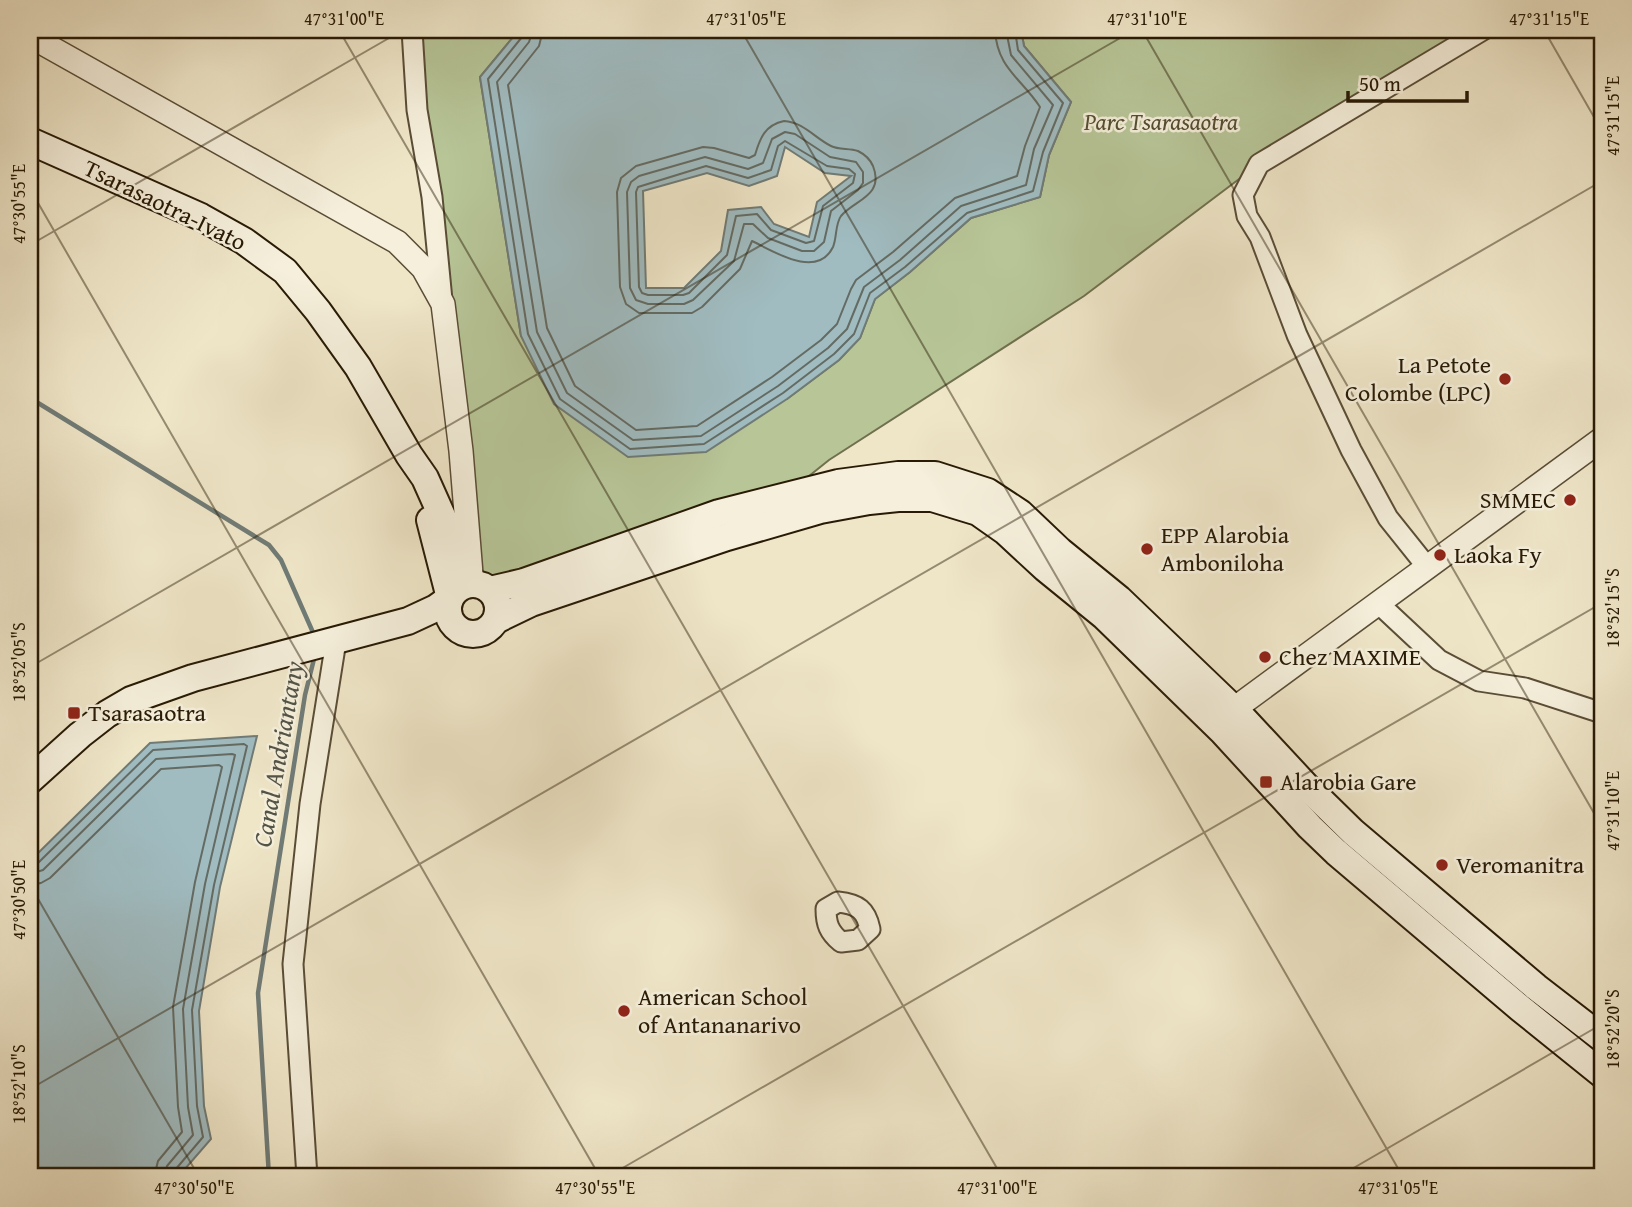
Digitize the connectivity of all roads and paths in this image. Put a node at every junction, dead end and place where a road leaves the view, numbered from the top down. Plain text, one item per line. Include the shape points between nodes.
1 (412, 30) edge
2 (1483, 30) edge
3 (30, 37) edge
4 (30, 141) edge
5 (443, 304) junction
6 (1602, 439) edge
7 (409, 455) junction
8 (464, 489) junction
9 (434, 495) junction
10 (1427, 568) junction
11 (481, 587) junction
12 (450, 598) junction
13 (1378, 603) junction
14 (496, 620) junction
15 (408, 621) junction
16 (455, 627) junction
17 (336, 641) junction
18 (1602, 713) edge
19 (1224, 721) junction
20 (30, 780) edge
21 (1602, 1038) edge
22 (1602, 1074) edge
23 (307, 1177) edge

1 - 5 street via 417,110
2 - 10 street via 1259,164 1243,195 1247,216 1260,237 1297,335 1351,450 1388,518
3 - 5 street via 397,242 423,268
4 - 7 main road, Tsarasaotra-Ivato via 201,217 285,271 358,367
5 - 8 street
6 - 10 street
7 - 9 main road
7 - 12 main road
8 - 9 street
8 - 11 street
9 - 11 main road
10 - 13 street
11 - 12 main road via 459,587
11 - 14 main road via 498,604
11 - 19 main road via 524,582 719,513 848,481 935,475 988,492 1020,513 1119,599
12 - 15 main road
12 - 16 main road via 448,613
13 - 18 street via 1439,660 1479,681 1525,688
13 - 19 street
14 - 16 main road via 477,634
14 - 19 main road via 531,603 820,510 869,501 932,498 978,512 1006,531
15 - 16 main road
15 - 17 main road
17 - 20 main road via 193,678 131,700 80,735
17 - 23 street via 310,804 293,964
19 - 21 main road via 1306,786 1353,832 1513,968
19 - 22 main road via 1310,827 1336,852

